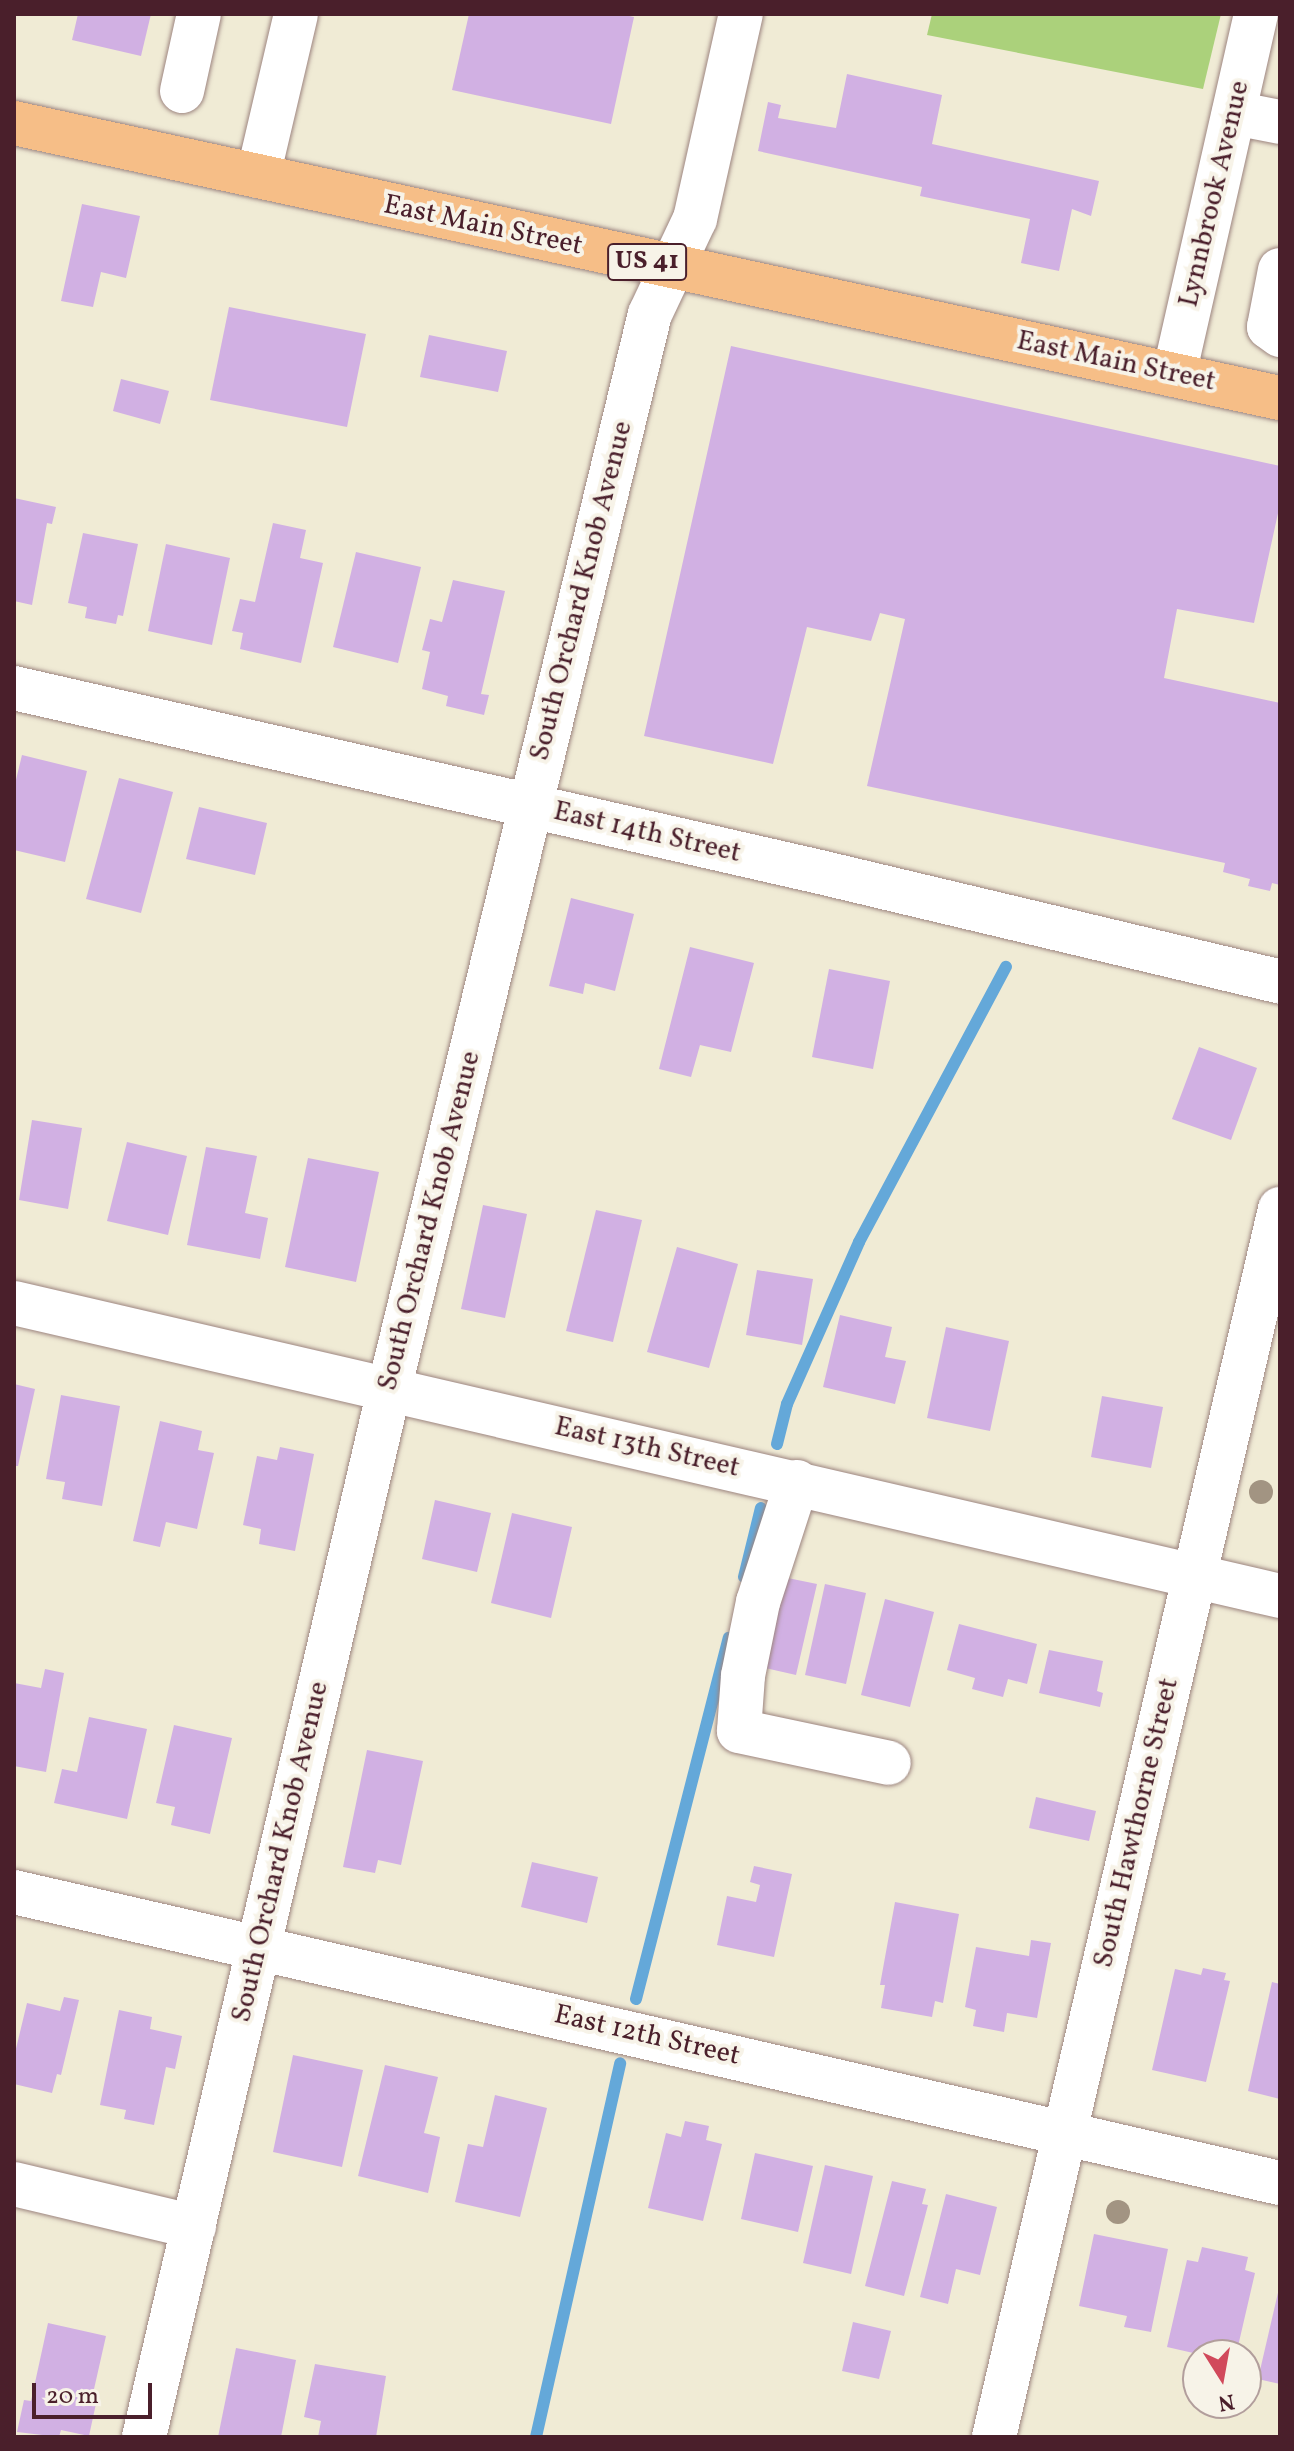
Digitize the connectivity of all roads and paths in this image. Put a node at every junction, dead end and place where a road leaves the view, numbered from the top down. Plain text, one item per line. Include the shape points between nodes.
1 (199, 14) edge
2 (296, 14) edge
3 (741, 14) edge
4 (1256, 14) edge
5 (182, 91) dead end
6 (1234, 113) junction
7 (1280, 122) edge
8 (14, 123) edge
9 (258, 176) junction
10 (672, 268) junction
11 (1280, 270) edge
12 (1280, 335) edge
13 (1174, 375) junction
14 (1280, 398) edge
15 (14, 688) edge
16 (530, 807) junction
17 (1280, 982) edge
18 (1280, 1209) edge
19 (14, 1303) edge
20 (389, 1390) junction
21 (797, 1482) junction
22 (1195, 1576) junction
23 (1280, 1596) edge
24 (889, 1763) dead end
25 (14, 1892) edge
26 (259, 1948) junction
27 (1065, 2131) junction
28 (1280, 2183) edge
29 (14, 2184) edge
30 (194, 2227) junction
31 (144, 2437) edge
32 (994, 2437) edge

1 - 5 street
2 - 9 street
3 - 10 street, South Orchard Knob Avenue via 695,219
4 - 6 street, Lynnbrook Avenue
6 - 7 street
6 - 13 street, Lynnbrook Avenue
8 - 9 main road, East Main Street / US 41
9 - 10 main road, East Main Street / US 41
10 - 13 main road, East Main Street / US 41
10 - 16 street, South Orchard Knob Avenue via 650,314
11 - 12 street via 1269,327
13 - 14 main road, East Main Street / US 41
15 - 16 street, East 14th Street
16 - 17 street, East 14th Street
16 - 20 street, South Orchard Knob Avenue
18 - 22 street, South Hawthorne Street
19 - 20 street, East 13th Street
20 - 21 street, East 13th Street
20 - 26 street, South Orchard Knob Avenue
21 - 22 street, East 13th Street
21 - 24 street via 758,1602 743,1676 739,1731
22 - 23 street, East 13th Street
22 - 27 street, South Hawthorne Street
25 - 26 street, East 12th Street
26 - 27 street, East 12th Street
26 - 30 street, South Orchard Knob Avenue
27 - 28 street, East 12th Street
27 - 32 street, South Hawthorne Street
29 - 30 street
30 - 31 street, South Orchard Knob Avenue

